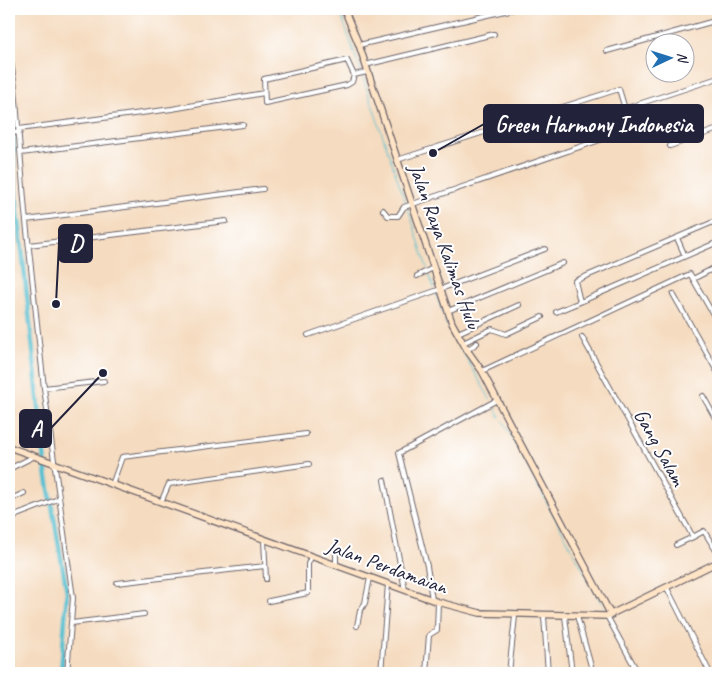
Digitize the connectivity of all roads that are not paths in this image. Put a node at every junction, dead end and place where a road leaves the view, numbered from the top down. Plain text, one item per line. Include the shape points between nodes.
1 (344, 9) edge
2 (514, 9) edge
3 (718, 20) edge
4 (494, 34) dead end
5 (358, 45) junction
6 (9, 49) edge
7 (607, 51) dead end
8 (365, 66) junction
9 (364, 73) junction
10 (354, 75) junction
11 (718, 78) edge
12 (264, 93) junction
13 (625, 109) junction
14 (676, 114) dead end
15 (243, 125) dead end
16 (718, 129) edge
17 (632, 130) junction
18 (18, 131) junction
19 (9, 133) edge
20 (544, 135) dead end
21 (670, 146) dead end
22 (21, 153) junction
23 (396, 160) junction
24 (263, 189) dead end
25 (408, 205) junction
26 (383, 210) dead end
27 (26, 220) junction
28 (718, 220) edge
29 (226, 221) dead end
30 (676, 238) junction
31 (718, 242) edge
32 (29, 245) junction
33 (544, 249) dead end
34 (685, 256) junction
35 (563, 263) dead end
36 (716, 267) edge
37 (433, 268) junction
38 (718, 275) edge
39 (417, 276) dead end
40 (693, 279) junction
41 (441, 289) junction
42 (673, 294) dead end
43 (580, 302) junction
44 (519, 305) dead end
45 (448, 311) junction
46 (556, 312) dead end
47 (542, 317) dead end
48 (718, 323) edge
49 (458, 333) junction
50 (308, 335) dead end
51 (582, 338) dead end
52 (477, 342) dead end
53 (463, 343) junction
54 (467, 350) junction
55 (482, 371) junction
56 (718, 373) edge
57 (104, 381) dead end
58 (44, 388) junction
59 (703, 396) dead end
60 (497, 400) junction
61 (718, 423) edge
62 (306, 434) dead end
63 (10, 448) edge
64 (35, 456) junction
65 (48, 461) junction
66 (309, 464) dead end
67 (9, 469) edge
68 (384, 480) dead end
69 (112, 485) junction
70 (24, 493) dead end
71 (9, 500) edge
72 (54, 500) junction
73 (161, 502) junction
74 (9, 511) edge
75 (13, 517) junction
76 (9, 523) edge
77 (693, 536) junction
78 (264, 540) junction
79 (676, 545) dead end
80 (336, 552) dead end
81 (718, 554) edge
82 (311, 557) junction
83 (718, 562) edge
84 (336, 565) junction
85 (265, 566) junction
86 (370, 578) junction
87 (266, 579) dead end
88 (117, 583) dead end
89 (388, 584) junction
90 (666, 588) junction
91 (405, 590) junction
92 (269, 601) dead end
93 (435, 601) junction
94 (144, 614) dead end
95 (515, 616) junction
96 (544, 616) junction
97 (565, 616) junction
98 (577, 616) junction
99 (609, 616) junction
100 (72, 623) junction
101 (357, 626) dead end
102 (66, 673) edge
103 (381, 673) edge
104 (426, 673) edge
105 (509, 673) edge
106 (548, 673) edge
107 (572, 673) edge
108 (593, 673) edge
109 (638, 673) edge
110 (710, 673) edge

1 - 5 street, Jalan Raya Kalimas Hulu
2 - 5 street
3 - 7 street
4 - 8 street
5 - 8 street, Jalan Raya Kalimas Hulu
6 - 18 street
8 - 9 street, Jalan Raya Kalimas Hulu
9 - 10 street
9 - 23 street, Jalan Raya Kalimas Hulu
10 - 12 street via 347,85 265,103
10 - 12 street via 347,60 264,79
11 - 13 street
12 - 18 street
13 - 17 street
13 - 20 street
13 - 23 street via 619,89
14 - 17 street
15 - 22 street
16 - 21 street
17 - 25 street
18 - 19 street
18 - 22 street
22 - 27 street
23 - 25 street, Jalan Raya Kalimas Hulu
24 - 27 street
25 - 26 street via 398,216 388,216
25 - 37 street, Jalan Raya Kalimas Hulu
27 - 32 street
28 - 30 street
29 - 32 street
30 - 34 street
30 - 43 street via 575,282
31 - 34 street
32 - 58 street
33 - 41 street
34 - 43 street
35 - 45 street
36 - 38 street
36 - 40 street
37 - 39 street
37 - 41 street, Jalan Raya Kalimas Hulu
40 - 48 street
40 - 55 street via 690,274
41 - 45 street, Jalan Raya Kalimas Hulu
41 - 50 street
42 - 56 street
43 - 46 street
44 - 49 street
45 - 49 street, Jalan Raya Kalimas Hulu
47 - 53 street via 506,334 492,329
49 - 53 street, Jalan Raya Kalimas Hulu
51 - 77 street, Gang Salam
52 - 54 street
53 - 54 street, Jalan Raya Kalimas Hulu
54 - 55 street, Jalan Raya Kalimas Hulu
55 - 60 street, Jalan Raya Kalimas Hulu
57 - 58 street
58 - 65 street
59 - 61 street
60 - 93 street via 400,453
60 - 99 street, Jalan Raya Kalimas Hulu
62 - 69 street via 122,457
63 - 64 street, Jalan Perdamaian
64 - 65 street, Jalan Perdamaian
64 - 67 street
65 - 69 street, Jalan Perdamaian
65 - 72 street
66 - 73 street via 169,484
68 - 91 street
69 - 73 street, Jalan Perdamaian
70 - 71 street
72 - 75 street
72 - 100 street via 71,586
73 - 78 street, Jalan Perdamaian
74 - 75 street
75 - 76 street
77 - 79 street
77 - 81 street via 704,532
78 - 82 street, Jalan Perdamaian
78 - 85 street
80 - 84 street
82 - 84 street, Jalan Perdamaian
82 - 92 street via 308,593
83 - 90 street, Jalan Perdamaian
84 - 86 street, Jalan Perdamaian
85 - 87 street
85 - 88 street
86 - 89 street, Jalan Perdamaian
86 - 101 street
89 - 91 street, Jalan Perdamaian
89 - 103 street
90 - 99 street, Jalan Perdamaian
90 - 110 street
91 - 93 street, Jalan Perdamaian
93 - 95 street, Jalan Perdamaian via 475,613
93 - 104 street via 437,630 429,635
94 - 100 street
95 - 96 street, Jalan Perdamaian
95 - 105 street
96 - 97 street, Jalan Perdamaian
96 - 106 street
97 - 98 street, Jalan Perdamaian
97 - 107 street
98 - 99 street, Jalan Perdamaian
98 - 108 street
99 - 109 street
100 - 102 street

